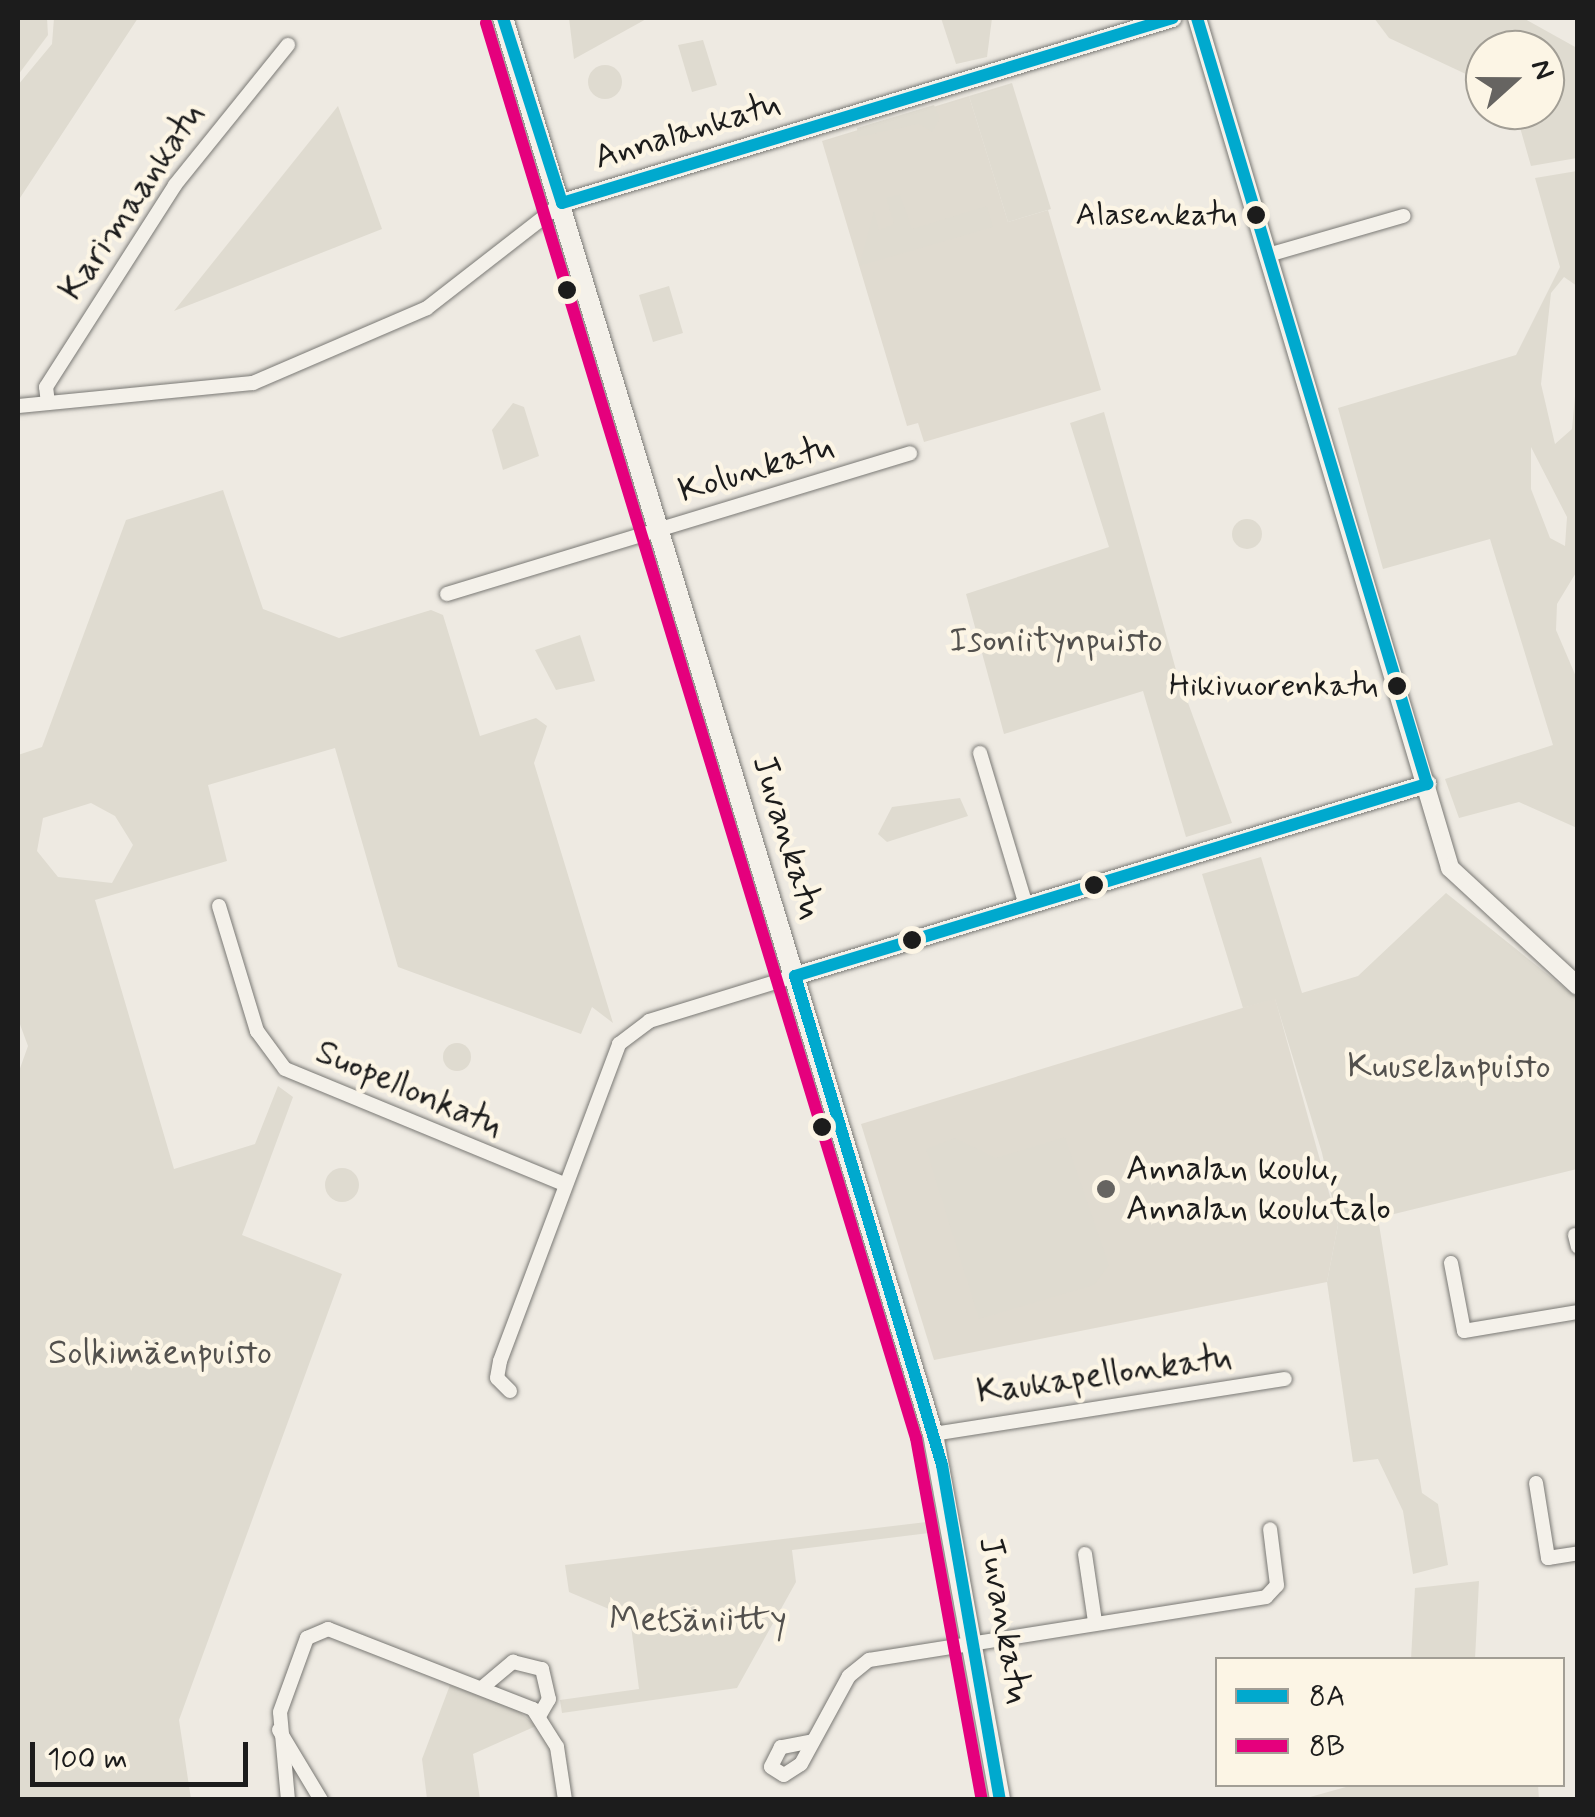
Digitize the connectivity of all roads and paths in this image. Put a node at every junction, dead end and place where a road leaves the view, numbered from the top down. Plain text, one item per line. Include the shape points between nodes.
1 (503, 18) edge
2 (1173, 18) edge
3 (1198, 18) edge
4 (288, 44) dead end
5 (562, 203) junction
6 (1403, 216) dead end
7 (1268, 255) junction
8 (48, 403) junction
9 (18, 406) edge
10 (910, 453) dead end
11 (661, 529) junction
12 (447, 594) dead end
13 (980, 753) dead end
14 (1427, 784) junction
15 (1026, 905) junction
16 (219, 906) dead end
17 (795, 976) junction
18 (1578, 986) edge
19 (564, 1184) junction
20 (1451, 1263) dead end
21 (1578, 1312) edge
22 (1285, 1379) dead end
23 (510, 1391) dead end
24 (933, 1434) junction
25 (1536, 1483) dead end
26 (1270, 1529) dead end
27 (1085, 1554) dead end
28 (1578, 1554) edge
29 (1095, 1622) junction
30 (976, 1640) junction
31 (484, 1686) junction
32 (539, 1716) junction
33 (279, 1730) junction
34 (813, 1741) dead end
35 (288, 1800) edge
36 (321, 1800) edge
37 (565, 1800) edge
38 (1000, 1800) edge

1 - 5 main road, Juvankatu
2 - 5 street, Annalankatu
3 - 7 street
4 - 8 street, Karimaankatu via 175,185 46,387
5 - 8 street, Annalankatu via 426,308 253,382
5 - 11 main road, Juvankatu
6 - 7 street
7 - 14 street
8 - 9 street, Annalankatu
10 - 11 street, Kolunkatu
11 - 12 street, Kolunkatu
11 - 17 main road, Juvankatu
13 - 15 street
14 - 15 street
14 - 18 street via 1458,882
15 - 17 street
16 - 19 street, Suopellonkatu via 258,1032 286,1068
17 - 19 street via 629,1032
17 - 24 main road, Juvankatu
19 - 23 street via 500,1361 497,1378
20 - 21 street via 1464,1330
22 - 24 street, Kaukapellonkatu
24 - 30 main road, Juvankatu
25 - 28 street via 1548,1558
26 - 29 street via 1277,1586 1266,1597
27 - 29 street
29 - 30 street
30 - 34 street via 860,1665
30 - 38 main road, Juvankatu
31 - 32 street
31 - 32 street via 513,1662 542,1670 548,1699
31 - 33 street via 320,1630 306,1638
32 - 37 street via 556,1747
33 - 35 street
33 - 36 street

